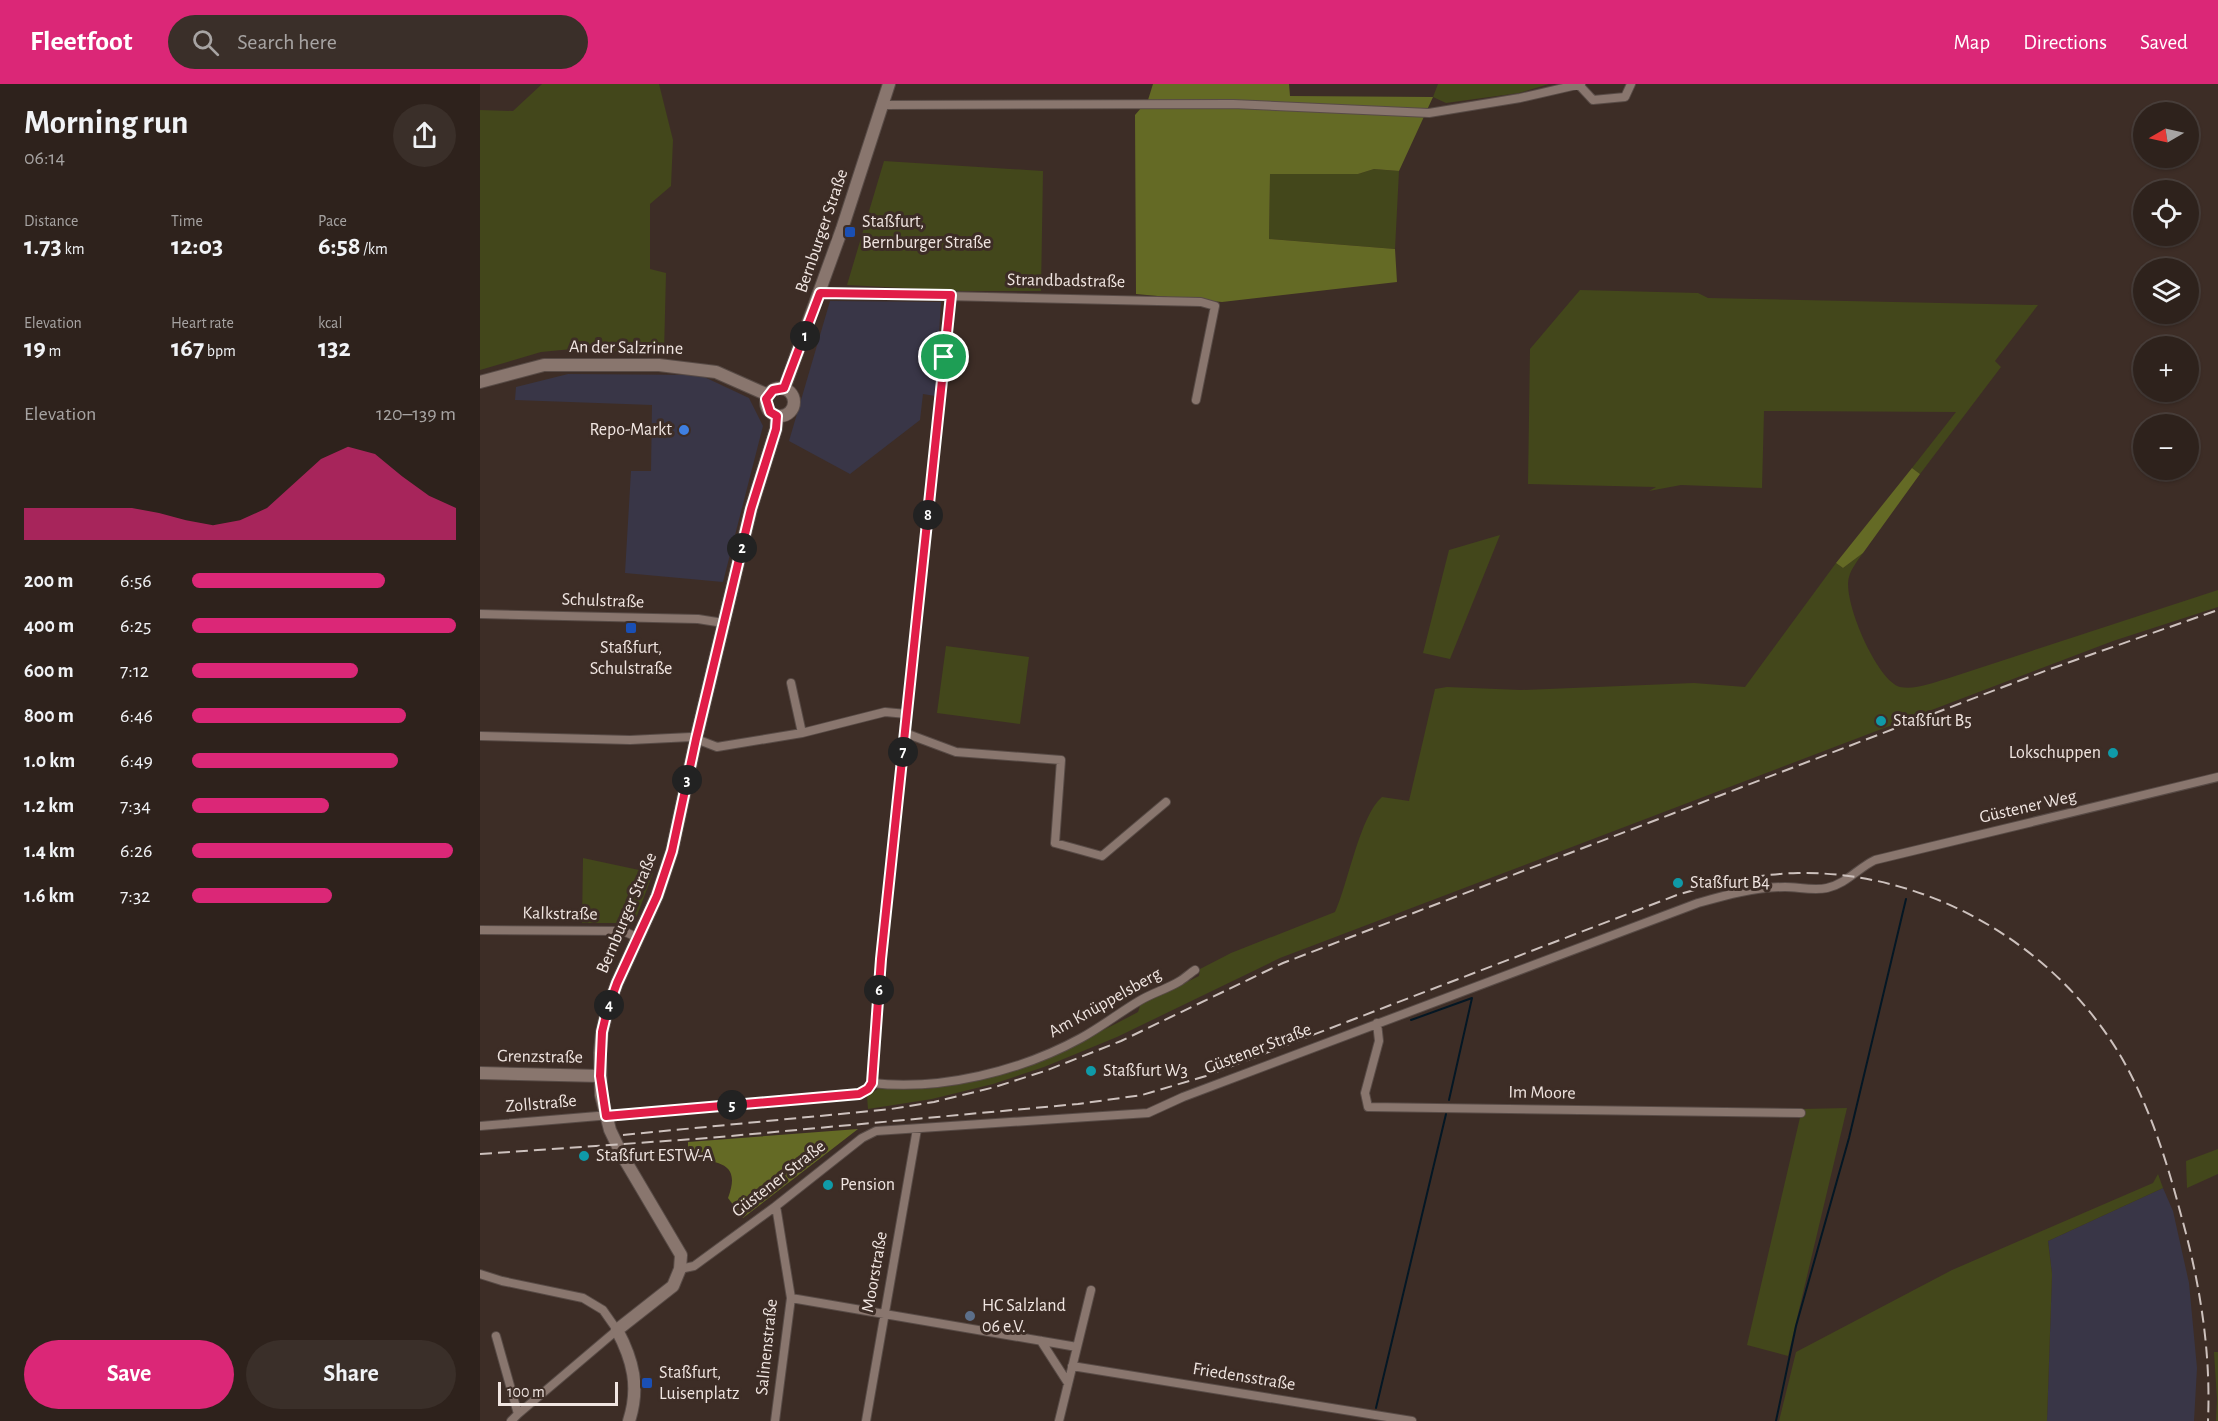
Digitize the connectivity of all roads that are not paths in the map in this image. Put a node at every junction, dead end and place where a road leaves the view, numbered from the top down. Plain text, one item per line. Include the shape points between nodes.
1 (889, 84) edge
2 (1631, 84) edge
3 (1580, 85) edge
4 (882, 105) junction
5 (820, 293) junction
6 (951, 295) junction
7 (480, 382) edge
8 (784, 388) junction
9 (768, 395) junction
10 (1196, 400) dead end
11 (777, 416) junction
12 (480, 614) edge
13 (724, 625) junction
14 (792, 683) dead end
15 (907, 714) junction
16 (802, 733) junction
17 (905, 733) junction
18 (480, 736) edge
19 (696, 739) junction
20 (2218, 777) edge
21 (1166, 802) dead end
22 (1850, 877) joint
23 (480, 930) edge
24 (639, 938) junction
25 (1195, 970) dead end
26 (1377, 1023) junction
27 (480, 1073) edge
28 (600, 1076) junction
29 (872, 1083) junction
30 (1801, 1113) dead end
31 (606, 1116) junction
32 (480, 1126) edge
33 (917, 1128) junction
34 (776, 1206) junction
35 (680, 1269) junction
36 (480, 1274) edge
37 (1091, 1290) dead end
38 (791, 1298) junction
39 (884, 1314) junction
40 (617, 1330) junction
41 (496, 1335) dead end
42 (1041, 1341) junction
43 (1077, 1347) junction
44 (1072, 1366) junction
45 (1068, 1383) junction
46 (514, 1418) edge
47 (1375, 1418) edge
48 (629, 1421) edge
49 (775, 1421) edge
50 (866, 1421) edge
51 (1059, 1421) edge
52 (1412, 1421) edge

1 - 4 main road, Bernburger Straße
2 - 3 street via 1624,97 1593,100
3 - 4 street via 1429,113 1233,104
4 - 5 main road, Bernburger Straße
5 - 6 street, Strandbadstraße
5 - 8 main road, Bernburger Straße
6 - 10 street, Strandbadstraße via 1201,302 1215,306
6 - 15 street
7 - 9 main road, An der Salzrinne via 544,365 669,366 716,372
8 - 9 main road
8 - 11 main road via 794,398 794,407
9 - 11 main road via 767,408
11 - 13 main road, Bernburger Straße
12 - 13 street, Schulstraße via 698,620
13 - 19 main road, Bernburger Straße
14 - 16 street
15 - 16 street via 885,711
15 - 17 street
16 - 19 street via 717,747
17 - 21 street via 956,752 1061,760 1055,843 1101,856
17 - 29 street
18 - 19 street
19 - 24 main road, Bernburger Straße via 672,851
20 - 22 street, Güstener Weg via 1875,860
22 - 26 street, Güstener Straße via 1824,889 1754,889 1698,903
23 - 24 street, Kalkstraße via 624,931
24 - 28 main road, Bernburger Straße via 607,1011
25 - 29 street, Am Knüppelsberg via 1079,1040 1037,1058 996,1071 921,1086
26 - 30 street, Im Moore via 1379,1041 1365,1093 1368,1107
26 - 33 street, Güstener Straße via 1148,1113
27 - 28 main road, Grenzstraße
28 - 31 main road, Bernburger Straße
29 - 31 street via 859,1094
31 - 32 street, Zollstraße
31 - 35 main road, Bernburger Straße via 619,1150 679,1250
33 - 34 street, Güstener Straße via 876,1131 862,1138
33 - 39 street, Moorstraße
34 - 35 street, Güstener Straße via 694,1266
34 - 38 street, Salinenstraße
35 - 40 main road via 673,1286
36 - 40 street via 582,1298 603,1310
37 - 43 street
38 - 39 street
38 - 49 street, Salinenstraße
39 - 42 street
39 - 50 street, Moorstraße
40 - 46 street
40 - 48 main road via 636,1384
41 - 46 street
42 - 43 street
42 - 45 street
43 - 44 street
44 - 45 street
44 - 47 street, Friedensstraße
45 - 51 street
47 - 52 street, Friedensstraße

